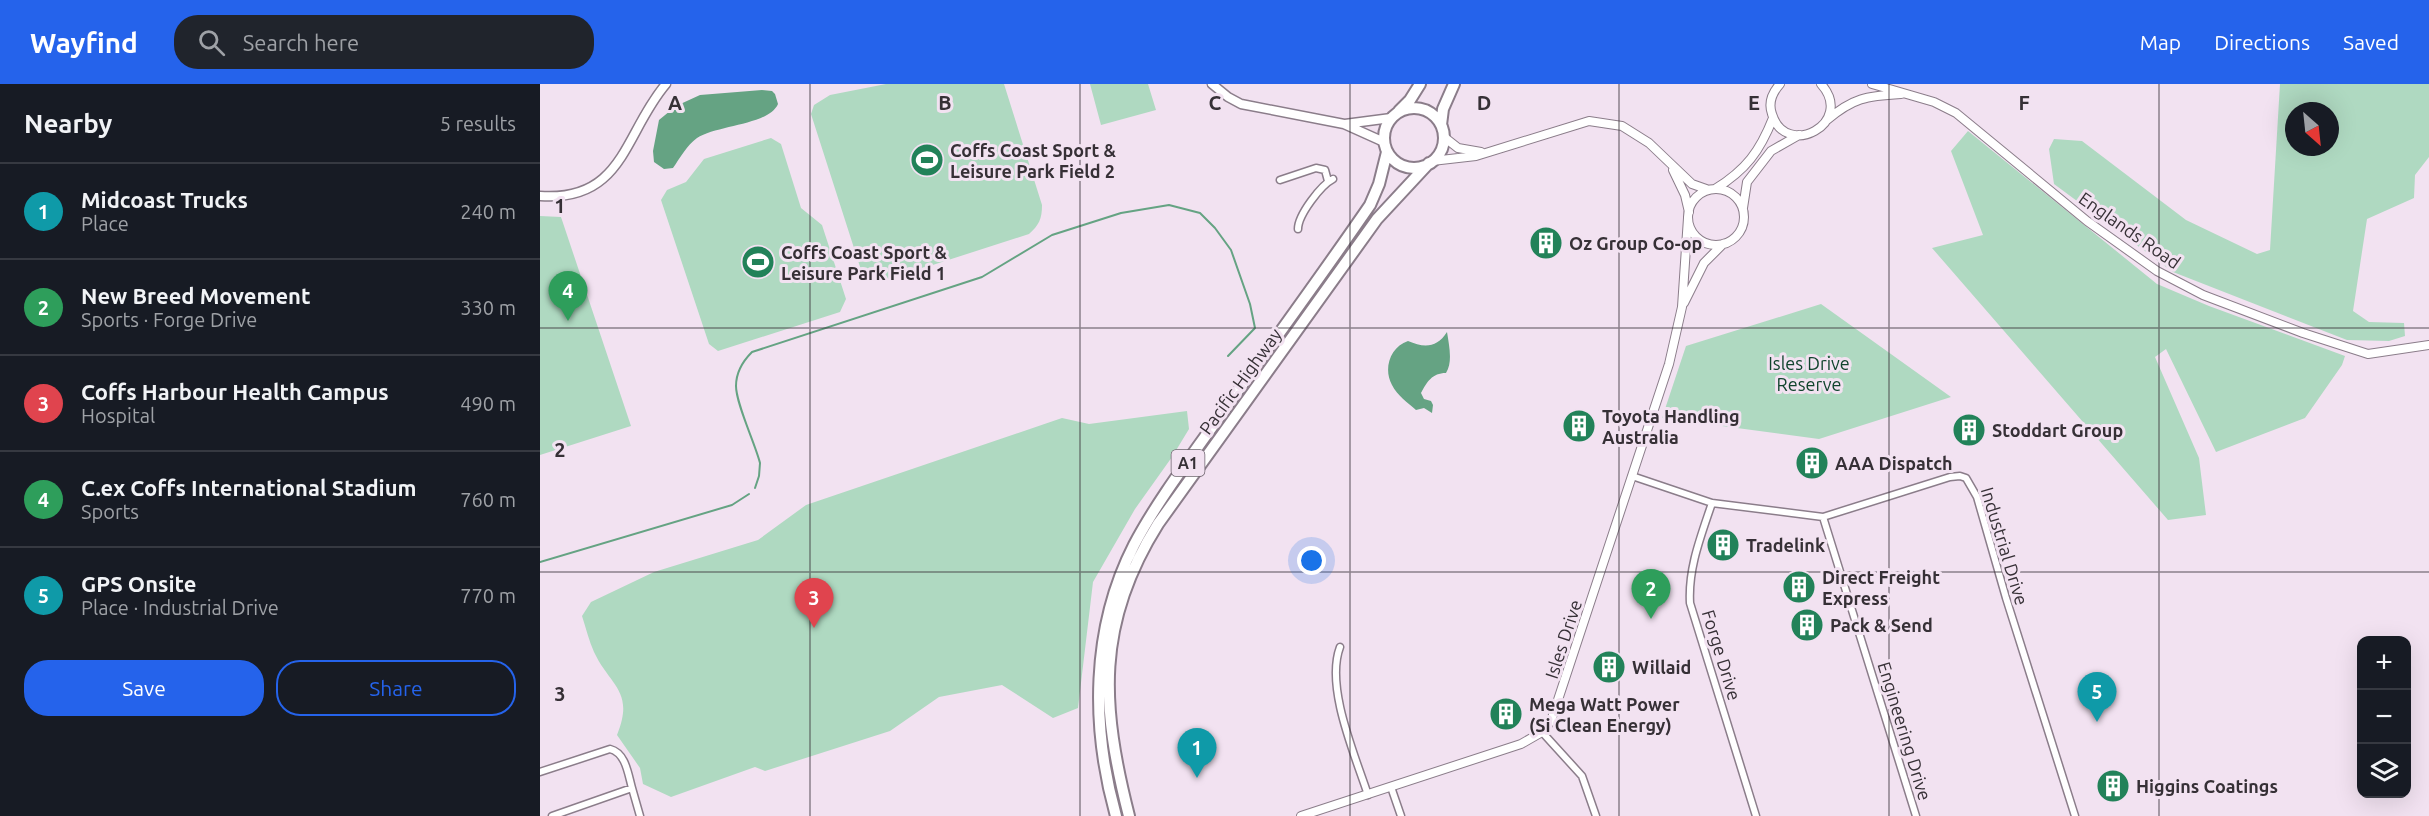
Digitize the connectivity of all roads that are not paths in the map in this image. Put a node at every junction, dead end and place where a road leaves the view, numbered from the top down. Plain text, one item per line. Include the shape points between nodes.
1 (665, 84) edge
2 (1212, 84) edge
3 (1419, 84) edge
4 (1454, 84) edge
5 (1780, 84) edge
6 (1821, 84) edge
7 (1872, 84) edge
8 (1908, 93) junction
9 (1394, 116) junction
10 (1773, 118) junction
11 (1827, 120) junction
12 (1344, 124) junction
13 (1441, 125) junction
14 (1799, 135) junction
15 (1444, 137) junction
16 (1385, 147) junction
17 (1488, 151) junction
18 (1431, 162) junction
19 (1670, 164) junction
20 (1280, 180) dead end
21 (1711, 190) junction
22 (540, 196) edge
23 (1743, 209) junction
24 (1688, 215) junction
25 (1298, 229) dead end
26 (1723, 244) junction
27 (1682, 307) junction
28 (2429, 345) edge
29 (1632, 476) junction
30 (1713, 503) junction
31 (1823, 517) junction
32 (1340, 646) dead end
33 (1542, 732) junction
34 (540, 772) edge
35 (632, 788) junction
36 (1391, 788) junction
37 (1368, 795) junction
38 (1115, 814) edge
39 (552, 816) edge
40 (640, 816) edge
41 (1129, 816) edge
42 (1301, 816) edge
43 (1401, 816) edge
44 (1596, 816) edge
45 (1756, 816) edge
46 (1916, 816) edge
47 (2075, 816) edge

1 - 22 main road via 628,149 602,180 572,195
2 - 12 main road via 1241,104
3 - 9 highway, A1
4 - 13 highway
5 - 10 street via 1771,102
6 - 11 street via 1830,104
7 - 8 street, Englands Road
8 - 11 street, Englands Road via 1872,95 1846,104
8 - 28 street, Englands Road via 1956,113 2086,221 2157,271 2204,295 2368,354
9 - 12 main road
9 - 13 highway via 1416,108 1435,116
9 - 16 highway, A1 via 1384,132
10 - 14 street via 1784,130
10 - 21 street via 1762,145 1735,177
11 - 14 street, Englands Road via 1814,132
12 - 16 main road
13 - 15 highway
14 - 23 street, Englands Road via 1771,151 1747,182
15 - 17 street via 1467,151
15 - 18 highway, A1 via 1443,147
16 - 18 highway via 1402,166 1412,168
16 - 38 highway, Pacific Highway / A1 via 1379,184 1370,205 1197,448 1127,559 1104,632 1099,674 1103,747
17 - 18 street
17 - 19 street via 1589,121 1622,126 1649,142
18 - 41 highway, Pacific Highway / A1 via 1377,219 1158,524 1139,557 1121,601 1109,670 1110,728
19 - 21 street via 1692,184
19 - 24 street via 1682,187
20 - 25 street via 1316,168 1325,170 1331,180 1300,218
21 - 23 street via 1734,195
21 - 24 street via 1695,198
23 - 26 street, Englands Road via 1741,231
24 - 26 street via 1693,234 1701,241
24 - 27 street
26 - 27 street, Englands Road via 1704,263
27 - 29 street, Isles Drive via 1669,364
29 - 30 street, Industrial Drive
29 - 33 street, Isles Drive via 1556,709
30 - 31 street, Industrial Drive
30 - 45 street, Forge Drive via 1696,550 1689,581 1690,603
31 - 46 street, Engineering Drive
31 - 47 street, Industrial Drive via 1950,477 1966,478 1977,497
32 - 37 street via 1335,660 1342,717
33 - 36 street via 1521,744
33 - 44 street via 1582,776
34 - 35 street via 610,749 622,756
35 - 39 street
35 - 40 street
36 - 37 street
36 - 43 street
37 - 42 street

